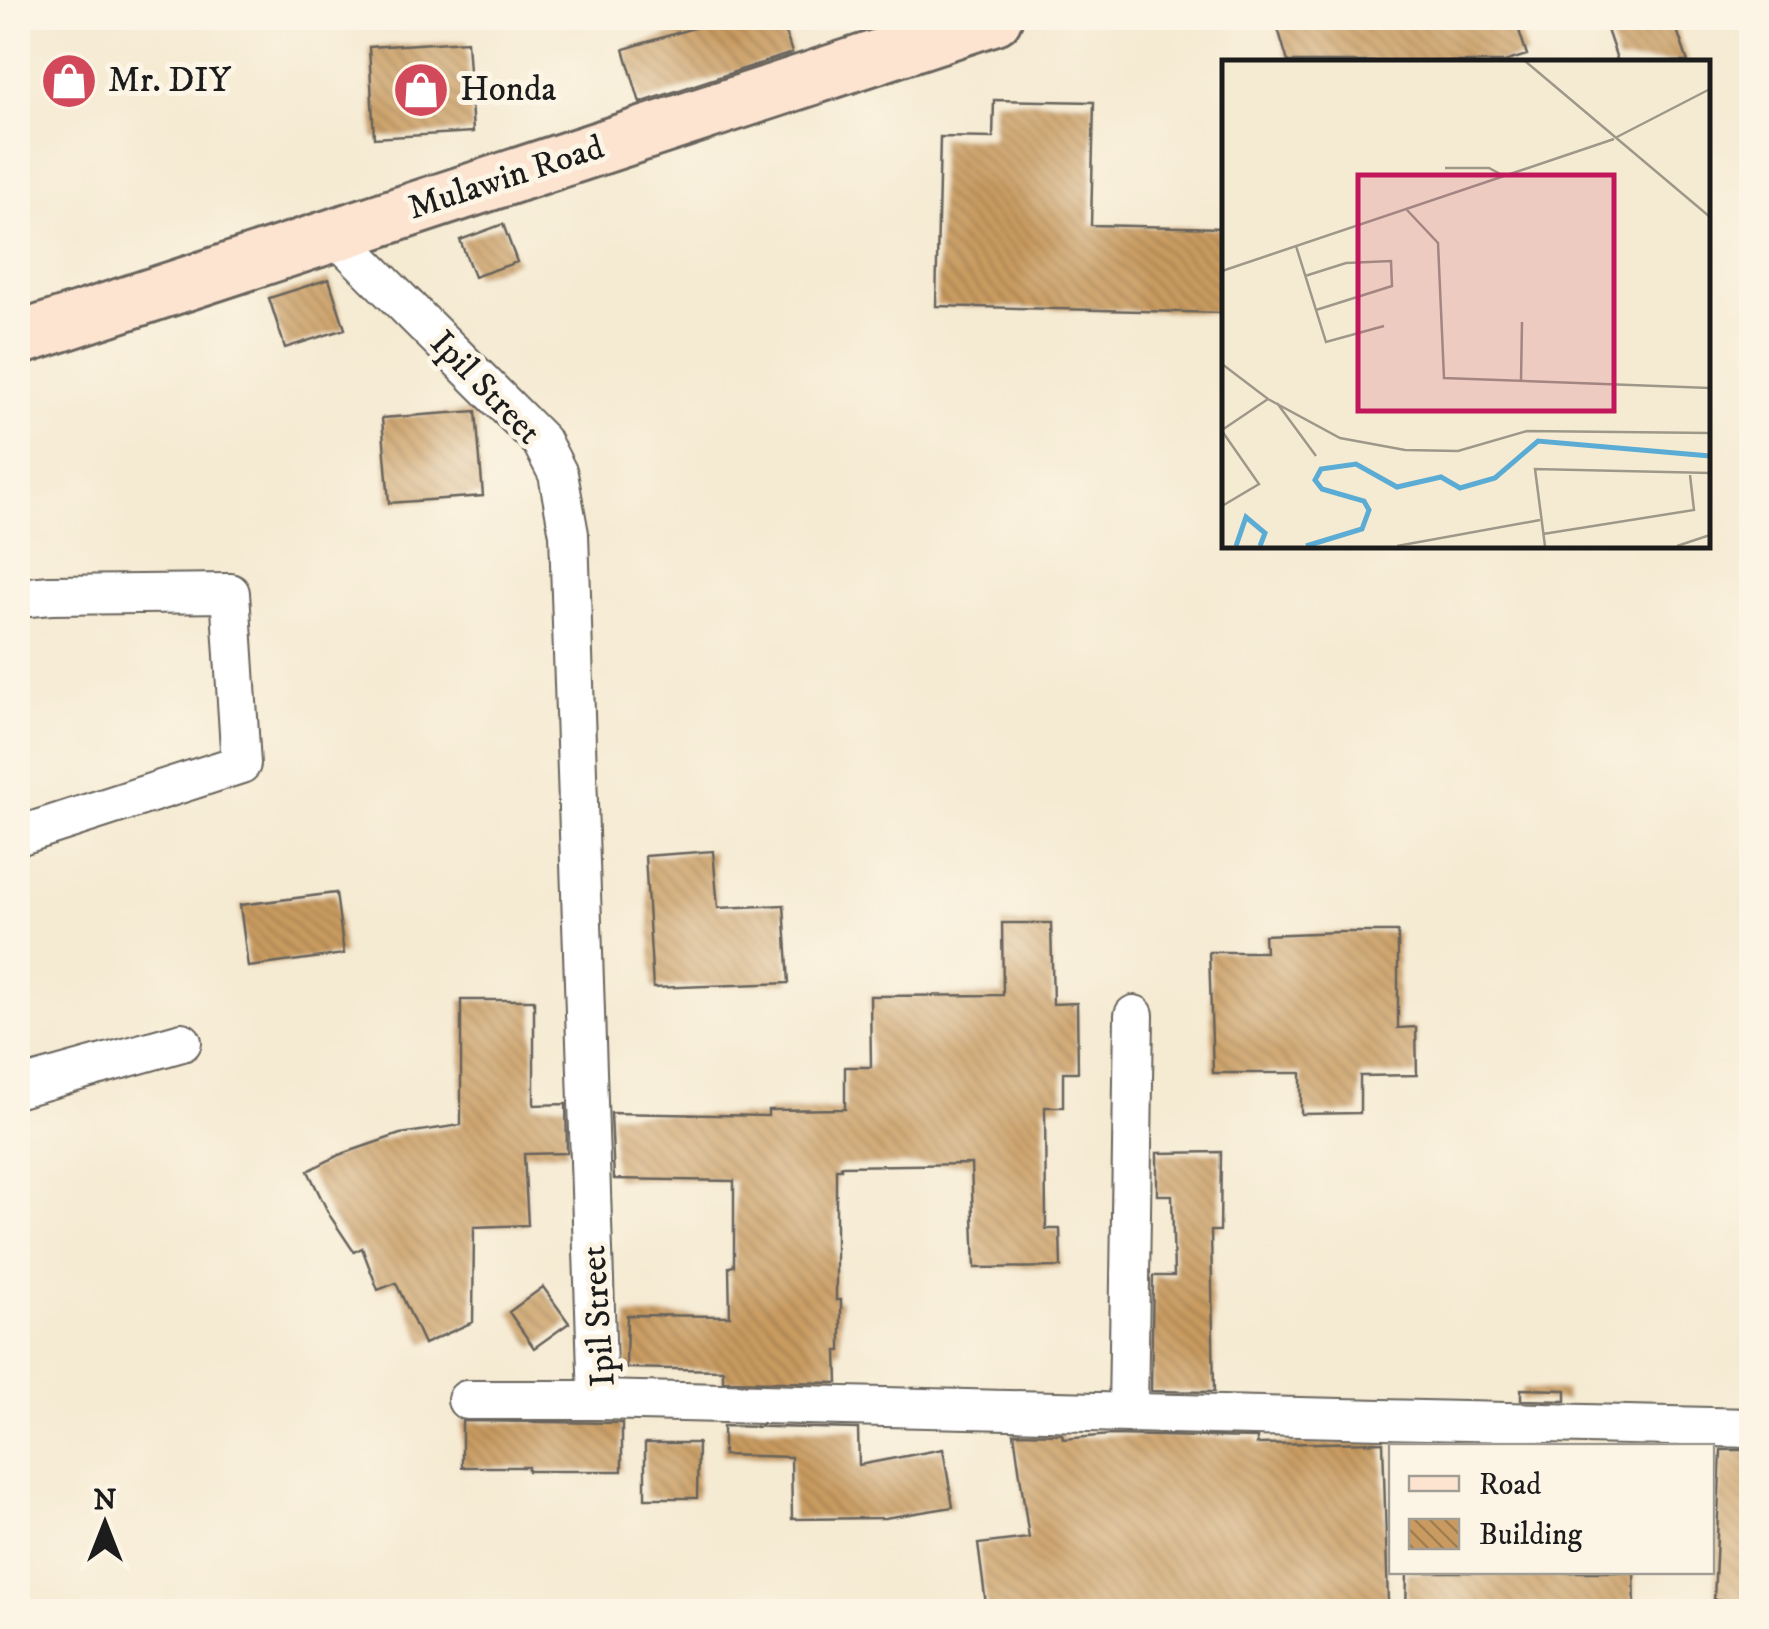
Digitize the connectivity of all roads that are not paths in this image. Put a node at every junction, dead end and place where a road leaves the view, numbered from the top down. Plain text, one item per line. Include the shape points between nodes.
1 (995, 18) edge
2 (335, 235) junction
3 (18, 340) edge
4 (18, 598) edge
5 (18, 836) edge
6 (1134, 1014) dead end
7 (182, 1042) dead end
8 (18, 1088) edge
9 (468, 1400) dead end
10 (598, 1400) junction
11 (1128, 1413) junction
12 (1752, 1428) edge

1 - 2 main road, Mulawin Road
2 - 3 main road, Mulawin Road
2 - 10 street, Ipil Street via 540,442 558,474 570,534
4 - 5 street via 230,593 241,764
6 - 11 street
7 - 8 street
9 - 10 street
10 - 11 street, Ipil Street
11 - 12 street, Ipil Street

